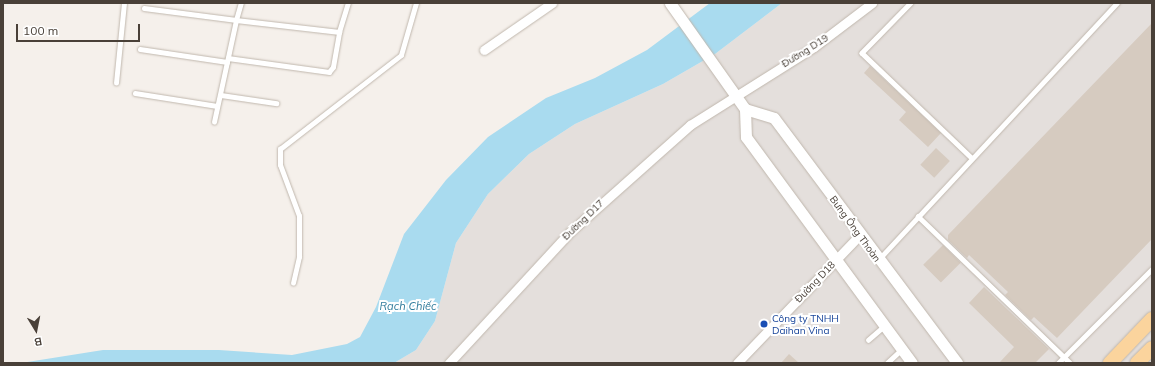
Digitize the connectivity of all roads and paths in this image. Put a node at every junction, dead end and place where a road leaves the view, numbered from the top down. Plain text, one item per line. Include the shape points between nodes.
1 (124, 3) edge
2 (241, 3) edge
3 (348, 3) edge
4 (416, 3) edge
5 (552, 3) edge
6 (670, 3) edge
7 (872, 3) edge
8 (911, 3) edge
9 (1117, 3) edge
10 (144, 8) dead end
11 (236, 20) junction
12 (339, 32) junction
13 (140, 49) dead end
14 (484, 50) dead end
15 (228, 60) junction
16 (116, 83) dead end
17 (135, 93) dead end
18 (221, 95) junction
19 (735, 96) junction
20 (276, 103) dead end
21 (217, 106) junction
22 (745, 109) junction
23 (214, 122) dead end
24 (972, 158) junction
25 (918, 216) junction
26 (859, 236) junction
27 (836, 260) junction
28 (878, 261) junction
29 (1152, 270) edge
30 (293, 283) dead end
31 (1152, 319) edge
32 (884, 326) junction
33 (868, 340) dead end
34 (1152, 348) edge
35 (902, 349) junction
36 (1152, 356) edge
37 (1064, 357) junction
38 (449, 363) edge
39 (737, 363) edge
40 (887, 363) edge
41 (912, 363) edge
42 (957, 363) edge
43 (1058, 363) edge
44 (1070, 363) edge
45 (1110, 363) edge
46 (1137, 363) edge
47 (1145, 363) edge

1 - 16 lane
2 - 11 lane
3 - 12 lane
4 - 30 lane via 401,55 280,149 280,165 299,216 299,256
5 - 14 street
6 - 19 street
7 - 19 street, Đường D19 via 814,47
8 - 24 lane via 862,53
9 - 24 lane
10 - 11 lane
11 - 12 lane
11 - 15 lane
12 - 15 lane via 333,67 329,72
13 - 15 lane
15 - 18 lane
17 - 21 lane
18 - 20 lane
18 - 21 lane
19 - 22 street
19 - 38 street, Đường D17 via 690,125 619,186 565,237
21 - 23 lane
22 - 26 street, Bưng Ông Thoàn via 774,118
22 - 27 street via 746,137
24 - 25 lane
25 - 28 lane
25 - 37 lane
26 - 27 street, Đường D18
26 - 28 street, Bưng Ông Thoàn
27 - 32 street
27 - 39 street, Đường D18
28 - 42 street, Bưng Ông Thoàn
29 - 37 lane
31 - 45 main road
32 - 33 lane
32 - 35 street
34 - 46 main road
35 - 40 lane
35 - 41 street
36 - 47 main road
37 - 43 lane
37 - 44 lane

